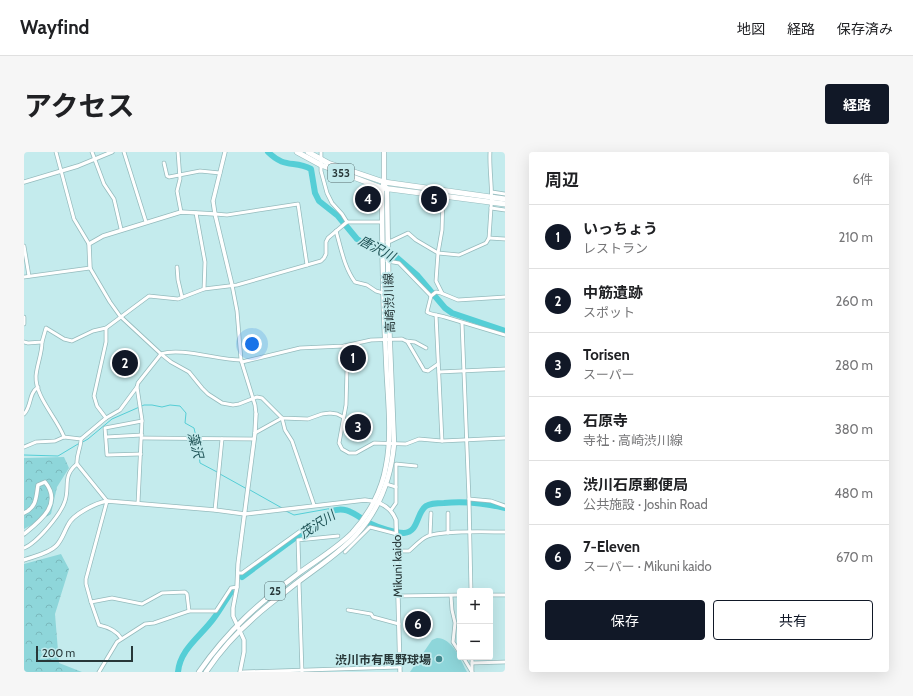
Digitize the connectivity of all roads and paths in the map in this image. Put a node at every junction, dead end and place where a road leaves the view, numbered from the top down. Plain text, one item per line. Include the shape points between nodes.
1 (56, 152) edge
2 (92, 152) edge
3 (112, 152) edge
4 (124, 152) edge
5 (178, 152) edge
6 (225, 152) edge
7 (297, 152) edge
8 (308, 152) edge
9 (321, 152) edge
10 (384, 152) edge
11 (490, 152) edge
12 (320, 159) junction
13 (96, 160) junction
14 (164, 163) dead end
15 (321, 166) junction
16 (61, 171) junction
17 (220, 173) junction
18 (180, 174) junction
19 (24, 182) edge
20 (384, 182) junction
21 (385, 189) junction
22 (505, 194) edge
23 (443, 196) junction
24 (505, 199) edge
25 (492, 200) junction
26 (505, 204) edge
27 (505, 210) edge
28 (181, 212) junction
29 (196, 213) junction
30 (215, 214) junction
31 (146, 222) junction
32 (347, 222) junction
33 (382, 222) junction
34 (121, 229) junction
35 (336, 231) junction
36 (489, 238) junction
37 (505, 240) edge
38 (387, 242) junction
39 (89, 244) junction
40 (24, 246) edge
41 (385, 249) junction
42 (438, 253) junction
43 (386, 258) junction
44 (307, 265) junction
45 (177, 267) dead end
46 (90, 268) junction
47 (29, 276) junction
48 (24, 277) edge
49 (232, 285) junction
50 (204, 289) junction
51 (386, 293) junction
52 (442, 293) junction
53 (431, 296) junction
54 (182, 297) junction
55 (505, 297) edge
56 (436, 315) junction
57 (120, 316) junction
58 (24, 317) edge
59 (462, 323) junction
60 (24, 324) edge
61 (106, 328) junction
62 (505, 334) edge
63 (387, 339) junction
64 (24, 342) edge
65 (42, 342) junction
66 (407, 342) junction
67 (344, 346) junction
68 (426, 348) dead end
69 (161, 354) junction
70 (241, 361) junction
71 (438, 364) junction
72 (505, 369) edge
73 (464, 371) junction
74 (439, 372) junction
75 (38, 387) junction
76 (136, 387) junction
77 (253, 399) junction
78 (24, 414) edge
79 (256, 414) joint
80 (343, 417) junction
81 (106, 418) junction
82 (282, 418) junction
83 (142, 421) junction
84 (255, 433) junction
85 (64, 437) junction
86 (106, 437) junction
87 (142, 437) junction
88 (505, 438) edge
89 (81, 439) junction
90 (222, 439) junction
91 (254, 439) junction
92 (467, 440) junction
93 (442, 441) junction
94 (391, 444) junction
95 (24, 447) edge
96 (141, 454) junction
97 (77, 464) junction
98 (416, 466) dead end
99 (386, 484) junction
100 (396, 487) junction
101 (469, 499) junction
102 (107, 501) junction
103 (376, 502) junction
104 (138, 503) junction
105 (314, 505) junction
106 (505, 506) edge
107 (215, 510) junction
108 (391, 510) junction
109 (24, 513) edge
110 (431, 513) dead end
111 (448, 513) dead end
112 (245, 514) junction
113 (317, 519) dead end
114 (365, 520) junction
115 (505, 532) edge
116 (448, 533) junction
117 (470, 533) junction
118 (24, 534) edge
119 (397, 534) junction
120 (430, 535) junction
121 (338, 536) dead end
122 (24, 548) edge
123 (398, 551) junction
124 (345, 552) dead end
125 (24, 560) edge
126 (238, 573) junction
127 (299, 573) junction
128 (299, 581) junction
129 (237, 588) junction
130 (471, 588) edge
131 (457, 595) edge
132 (493, 595) edge
133 (505, 595) edge
134 (398, 596) junction
135 (451, 596) junction
136 (91, 602) junction
137 (348, 610) dead end
138 (189, 611) junction
139 (237, 624) junction
140 (399, 624) junction
141 (240, 631) junction
142 (121, 638) junction
143 (457, 648) edge
144 (464, 660) edge
145 (505, 662) edge
146 (472, 663) joint
147 (364, 667) junction
148 (400, 667) junction
149 (302, 671) edge
150 (99, 672) edge
151 (199, 672) edge
152 (206, 672) edge
153 (240, 672) edge
154 (243, 672) edge
155 (364, 672) edge
156 (400, 672) edge
157 (472, 672) edge

1 - 16 street
2 - 13 street
3 - 13 street
4 - 31 street
5 - 18 street
6 - 17 street
7 - 15 highway, 353
8 - 12 highway, 353
9 - 12 street
10 - 20 main road, 25
11 - 25 street
12 - 15 street
12 - 20 highway, 353
13 - 16 street
13 - 34 street via 104,184 114,199
14 - 18 street via 167,176
15 - 21 highway, 353
15 - 32 street via 332,204
16 - 19 street
16 - 39 street via 74,219
17 - 18 street via 200,171
17 - 30 street via 214,201
18 - 28 street via 177,191
20 - 21 main road, 高崎渋川線 / 25
20 - 25 highway
21 - 23 highway
21 - 33 main road, 高崎渋川線 / 25
21 - 38 main road, 高崎渋川線 / 25
22 - 25 street
23 - 25 highway
23 - 42 street
24 - 25 highway
25 - 26 highway
25 - 27 street
25 - 36 street
28 - 29 street
28 - 31 street
29 - 30 street
29 - 50 street via 205,262
30 - 44 street via 227,215 298,204
30 - 49 street
31 - 34 street
32 - 33 street
32 - 35 street
33 - 41 main road, 高崎渋川線 / 25
34 - 39 street
35 - 44 street via 326,240 324,258
35 - 51 street via 349,275 355,282
36 - 37 street
36 - 42 street via 486,243 462,254
38 - 41 main road, 高崎渋川線 / 25
38 - 42 street via 408,233
39 - 46 street
40 - 47 street
41 - 43 main road, 高崎渋川線 / 25
42 - 52 street via 436,281
43 - 51 main road, 高崎渋川線 / 25
43 - 53 street via 399,263
44 - 49 street
45 - 54 street
46 - 47 street
46 - 57 street
47 - 48 street
49 - 50 street
49 - 70 street
50 - 54 street
51 - 63 main road, 高崎渋川線 / 25
52 - 53 street via 436,292
52 - 55 street via 458,300
53 - 56 street via 426,312
54 - 57 street via 149,296
56 - 59 street
56 - 71 street
57 - 61 street
57 - 69 street
58 - 60 street
59 - 62 street
59 - 73 street
61 - 65 street via 72,340 64,339 46,328
61 - 81 street via 106,342 94,396 97,406
63 - 66 street via 402,339
63 - 67 street
63 - 94 main road, 高崎渋川線 / 25
64 - 65 street
65 - 75 street via 36,376
66 - 68 street via 415,342
66 - 71 street via 424,370
67 - 70 street via 300,348
67 - 80 street via 347,369
69 - 70 street via 177,352
69 - 76 street
69 - 77 street via 188,372 202,388 222,403 232,405
70 - 77 street
71 - 74 street
72 - 73 street
73 - 74 street
73 - 92 street
74 - 93 street
75 - 78 street via 34,389 29,407
75 - 85 street
76 - 81 street via 120,410
76 - 83 street
77 - 79 street
77 - 82 street via 262,398
79 - 84 street
80 - 82 street via 330,413 309,419
80 - 94 street via 339,443 342,449 356,453 374,443
81 - 89 street
82 - 84 street
82 - 105 street
83 - 86 street via 105,428
83 - 87 street
84 - 91 street
85 - 89 street
85 - 95 street
86 - 87 street
86 - 96 street via 107,454
87 - 90 street
87 - 96 street
88 - 92 street
89 - 97 street
90 - 91 street
90 - 107 street
91 - 112 street
92 - 93 street
92 - 101 street
93 - 94 street via 419,439 406,444
94 - 99 main road, 25 via 392,462
94 - 103 main road, 25
96 - 104 street
97 - 102 street
97 - 122 street via 67,477 63,508 36,541
98 - 100 street via 396,464
99 - 100 street
99 - 103 main road, 25
100 - 108 street via 396,503
101 - 106 street via 491,501
101 - 117 street
102 - 104 street
102 - 125 street via 72,518 60,541 51,550
102 - 136 street via 86,579
103 - 105 street via 365,500
103 - 108 street
103 - 114 main road, 25
104 - 107 street
105 - 112 street
107 - 112 street
108 - 119 street, Mikuni kaido via 396,520
109 - 118 street via 33,507 38,485 45,482 53,498 39,522
110 - 120 street
111 - 116 street
112 - 126 street
113 - 126 street via 242,573
114 - 127 main road, 25
114 - 128 main road, 25 via 356,536
115 - 117 street
116 - 117 street
116 - 120 street
117 - 130 street
119 - 123 street, Mikuni kaido
119 - 124 street via 370,527
120 - 123 street via 410,551
121 - 127 street via 298,540
123 - 134 street, Mikuni kaido
126 - 129 street
127 - 139 main road, 25 via 265,598
128 - 141 main road, 25
128 - 149 street
129 - 138 street via 230,588 216,611
129 - 139 street via 233,608
131 - 135 street
132 - 133 street
134 - 135 street
134 - 140 street, Mikuni kaido
135 - 143 street via 455,623 453,642
136 - 138 street via 112,598 142,604 162,593 185,592
136 - 142 street via 100,625 110,627
137 - 140 street via 371,614 373,617
138 - 142 street via 145,624
139 - 141 street
139 - 151 main road, 25
140 - 148 street, Mikuni kaido
141 - 152 main road, 25
141 - 153 street via 244,644
142 - 150 street
144 - 157 street
145 - 146 street
146 - 157 street
147 - 148 street
147 - 149 street
147 - 155 street
148 - 156 street, Mikuni kaido
149 - 154 street

